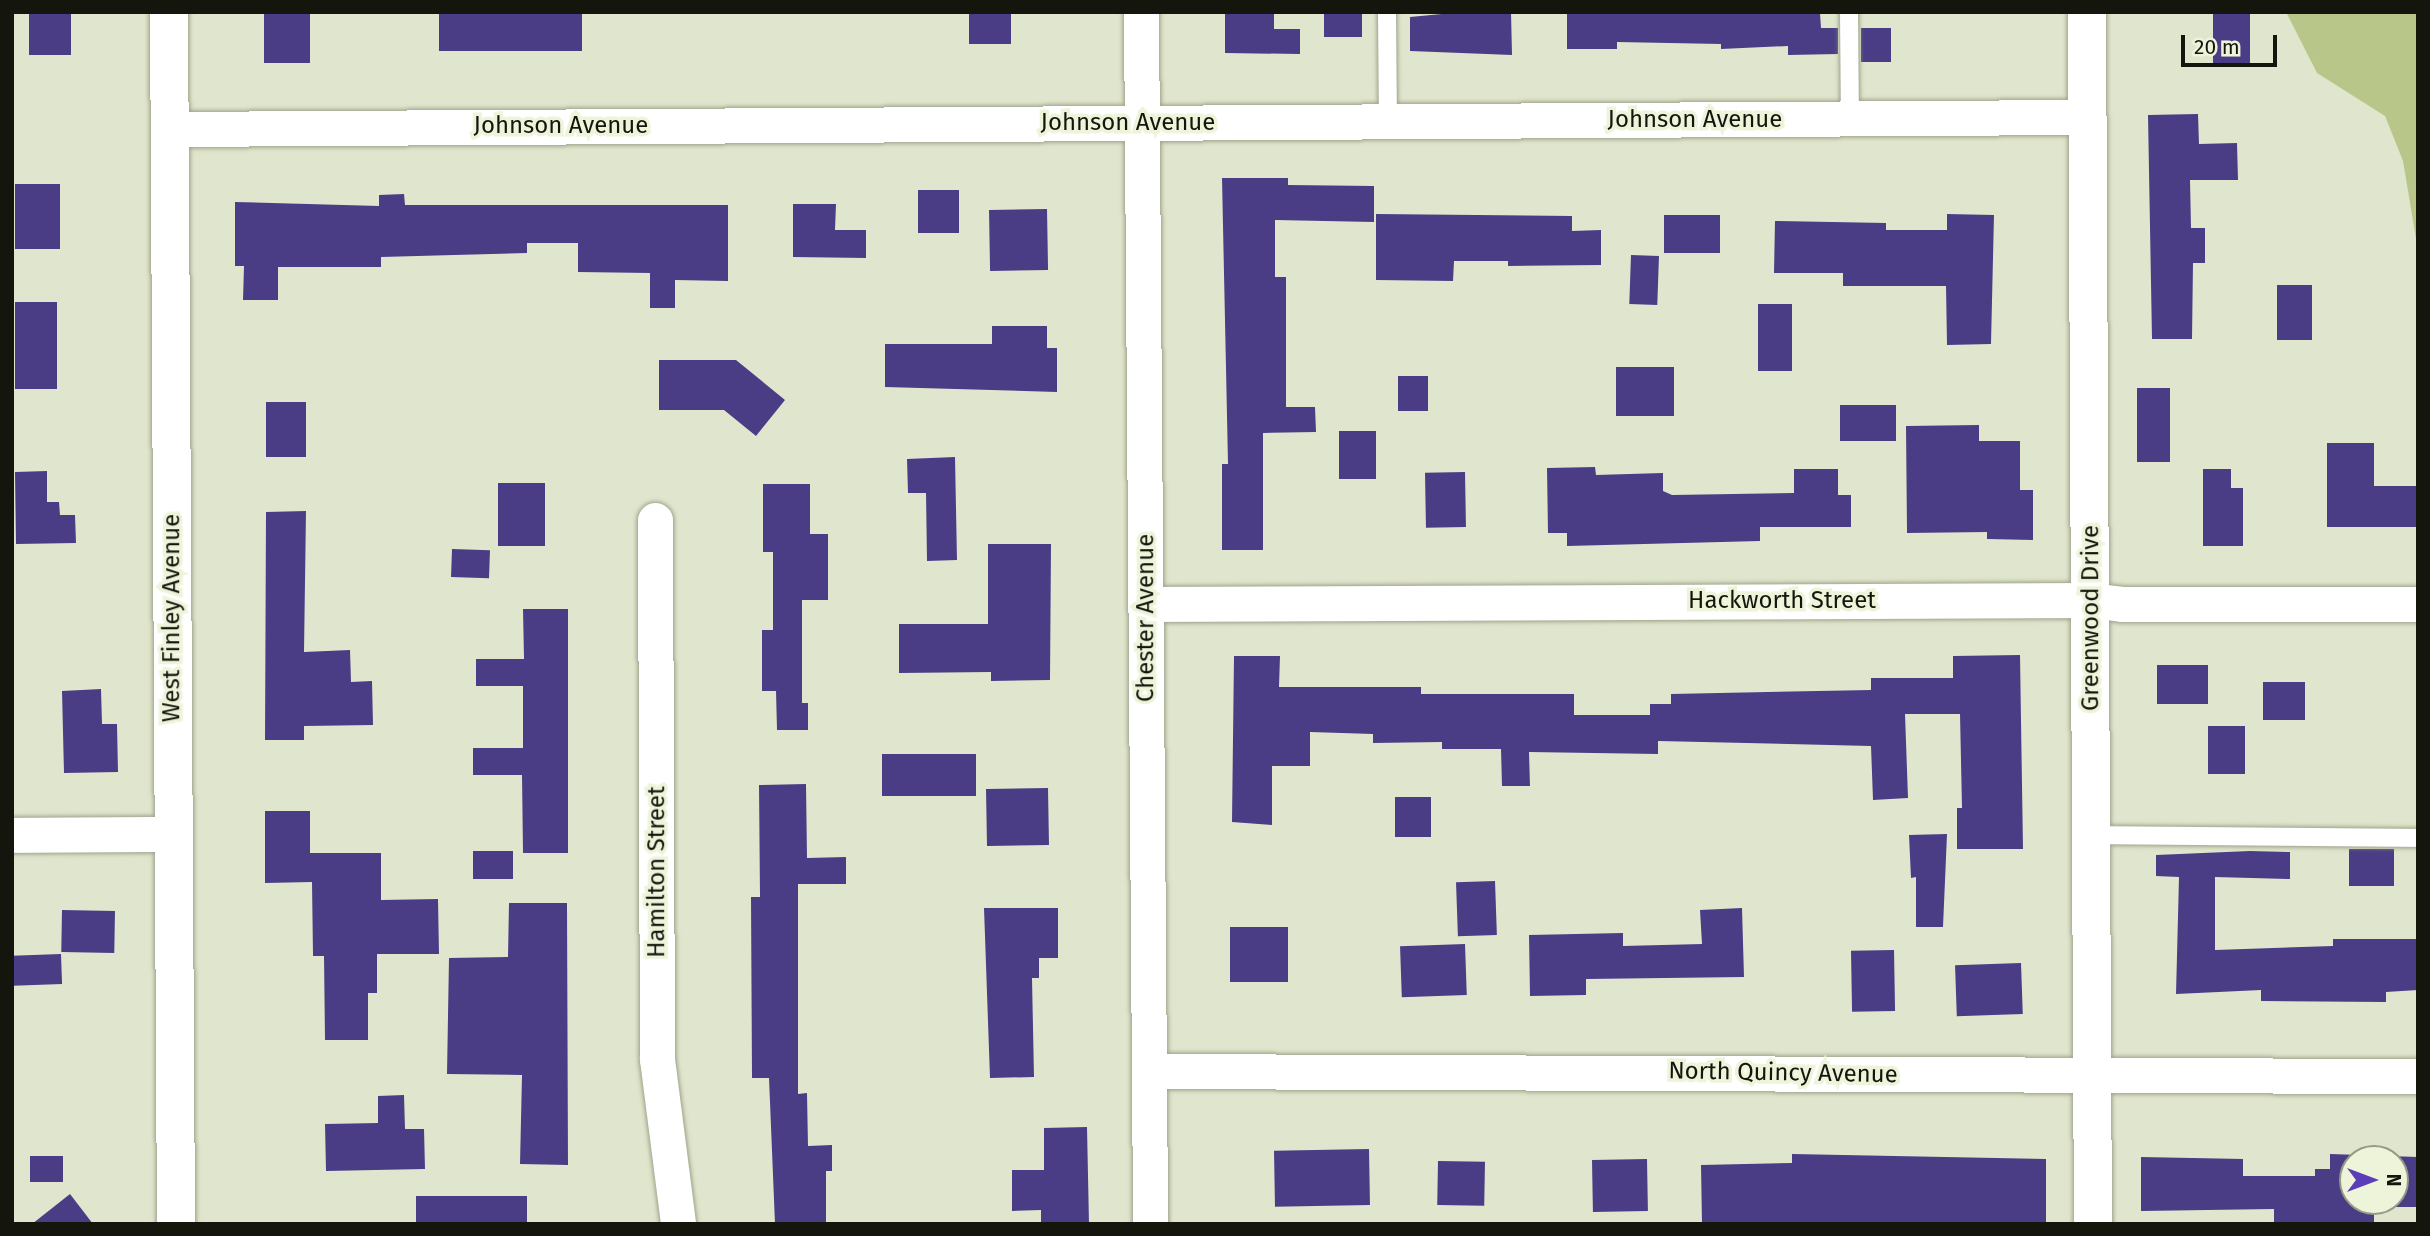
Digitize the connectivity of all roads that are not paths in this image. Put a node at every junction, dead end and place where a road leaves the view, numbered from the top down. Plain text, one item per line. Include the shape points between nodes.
1 (169, 12) edge
2 (1142, 12) edge
3 (1387, 12) edge
4 (1849, 12) edge
5 (2087, 12) edge
6 (2088, 117) junction
7 (1850, 118) junction
8 (1388, 121) junction
9 (1142, 123) junction
10 (169, 129) junction
11 (655, 520) dead end
12 (2090, 600) junction
13 (1146, 604) junction
14 (2418, 604) edge
15 (174, 834) junction
16 (12, 835) edge
17 (2092, 835) junction
18 (2418, 838) edge
19 (1149, 1071) junction
20 (2418, 1076) edge
21 (2092, 1077) junction
22 (176, 1224) edge
23 (678, 1224) edge
24 (1150, 1224) edge
25 (2093, 1224) edge

1 - 10 street, West Finley Avenue
2 - 9 street, Chester Avenue
3 - 8 lane
4 - 7 lane
5 - 6 street, Greenwood Drive
6 - 7 street, Johnson Avenue
6 - 12 street, Greenwood Drive
7 - 8 street, Johnson Avenue
8 - 9 street, Johnson Avenue
9 - 10 street, Johnson Avenue
9 - 13 street, Chester Avenue
10 - 15 street, West Finley Avenue
11 - 23 street, Hamilton Street via 657,1059
12 - 13 street, Hackworth Street
12 - 14 street, Hackworth Street via 2122,604
12 - 17 street, Greenwood Drive
13 - 19 street, Chester Avenue
15 - 16 street
15 - 22 street, West Finley Avenue
17 - 18 lane
17 - 21 street, Greenwood Drive
19 - 21 street, North Quincy Avenue
19 - 24 street, Chester Avenue
20 - 21 street, North Quincy Avenue
21 - 25 street, Greenwood Drive

